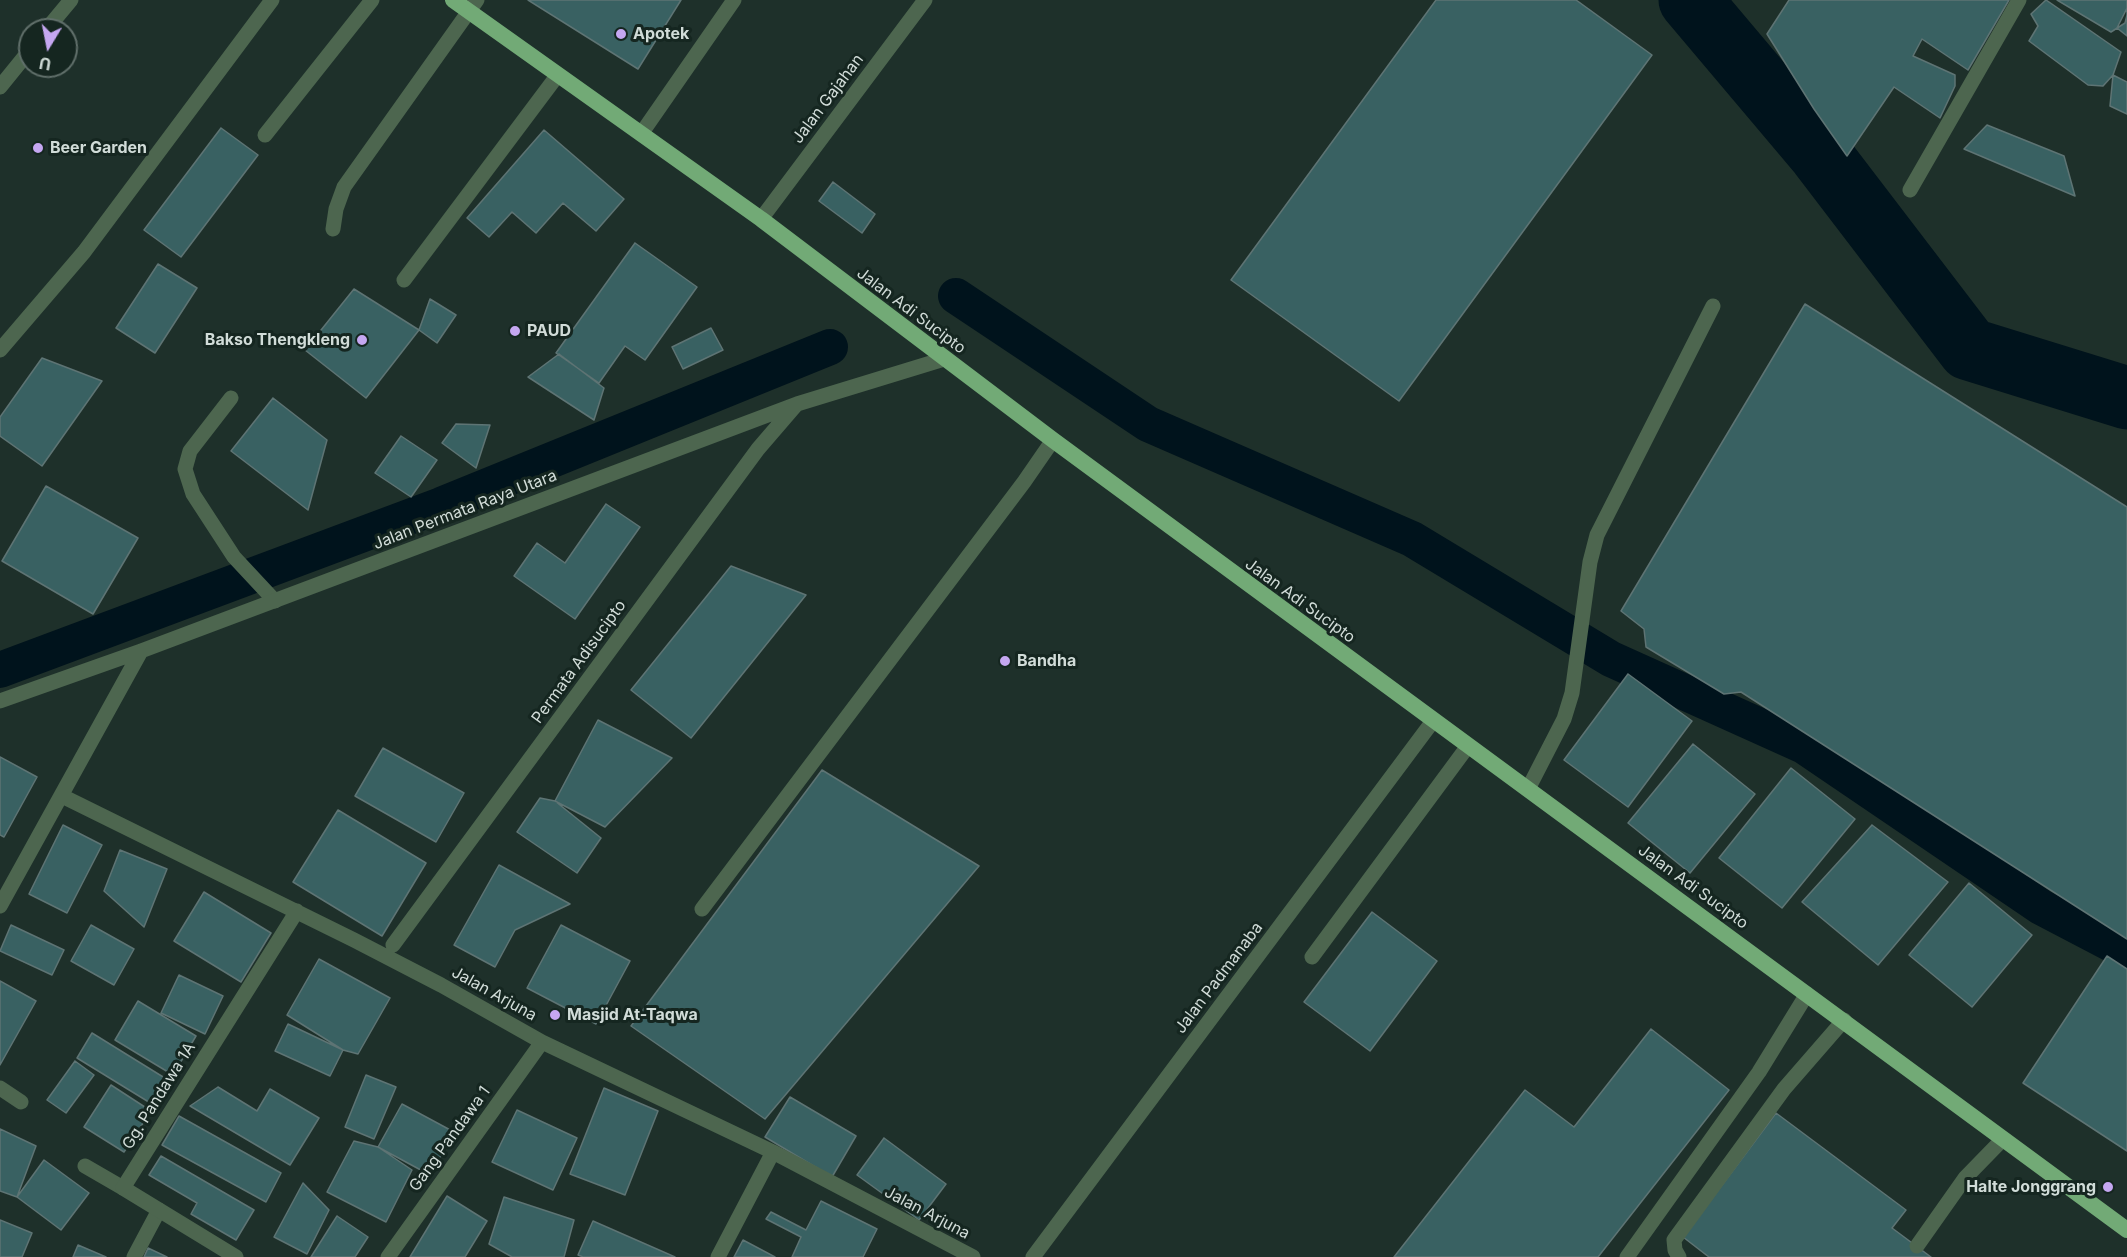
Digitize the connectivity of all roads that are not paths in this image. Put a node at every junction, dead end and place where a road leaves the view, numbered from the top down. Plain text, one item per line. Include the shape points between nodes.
1 (70, 0) edge
2 (272, 0) edge
3 (372, 0) edge
4 (453, 0) edge
5 (734, 0) edge
6 (925, 0) edge
7 (2019, 0) edge
8 (473, 6) edge
9 (56, 18) edge
10 (18, 65) edge
11 (557, 76) junction
12 (0, 87) edge
13 (641, 134) junction
14 (265, 135) dead end
15 (1910, 190) dead end
16 (760, 219) junction
17 (333, 229) dead end
18 (404, 280) dead end
19 (1713, 306) dead end
20 (0, 350) edge
21 (945, 359) junction
22 (231, 398) dead end
23 (797, 404) junction
24 (1053, 440) junction
25 (275, 601) junction
26 (141, 651) junction
27 (0, 701) edge
28 (1433, 721) junction
29 (1468, 746) junction
30 (1528, 789) junction
31 (62, 796) junction
32 (0, 906) edge
33 (702, 909) dead end
34 (297, 911) junction
35 (393, 945) dead end
36 (1312, 957) dead end
37 (1807, 994) junction
38 (1844, 1020) junction
39 (542, 1042) junction
40 (0, 1088) edge
41 (21, 1102) dead end
42 (2003, 1138) junction
43 (773, 1152) junction
44 (85, 1166) dead end
45 (123, 1188) junction
46 (159, 1210) junction
47 (2127, 1230) edge
48 (1917, 1246) dead end
49 (134, 1257) edge
50 (236, 1257) edge
51 (388, 1257) edge
52 (718, 1257) edge
53 (973, 1257) edge
54 (1033, 1257) edge
55 (1627, 1257) edge
56 (1679, 1257) edge

1 - 9 street
2 - 20 street via 84,252
3 - 14 street
4 - 8 highway, Jalan Adi Sucipto
5 - 13 street
6 - 16 street, Jalan Gajahan
7 - 15 street
8 - 11 highway, Jalan Adi Sucipto
8 - 17 street via 344,188
10 - 12 street
11 - 13 highway, Jalan Adi Sucipto
11 - 18 street
13 - 16 highway, Jalan Adi Sucipto
16 - 21 highway, Jalan Adi Sucipto
19 - 30 street via 1597,535 1572,693 1564,719
21 - 23 street, Jalan Permata Raya Utara
21 - 24 highway, Jalan Adi Sucipto
22 - 25 street via 189,451 185,469 193,494 234,557
23 - 25 street, Jalan Permata Raya Utara
23 - 35 street, Permata Adisucipto via 758,448
24 - 28 highway, Jalan Adi Sucipto
24 - 33 street
25 - 26 street, Jalan Permata Raya Utara
26 - 27 street, Jalan Permata Raya Utara
26 - 31 street
28 - 29 highway, Jalan Adi Sucipto
28 - 54 street, Jalan Padmanaba
29 - 30 highway, Jalan Adi Sucipto
29 - 36 street
30 - 37 highway, Jalan Adi Sucipto
31 - 32 street
31 - 34 street, Jalan Arjuna
34 - 39 street, Jalan Arjuna
34 - 45 street, Gg. Pandawa 1A
37 - 38 highway, Jalan Adi Sucipto
37 - 55 street via 1759,1072
38 - 42 highway, Jalan Adi Sucipto
38 - 56 street via 1784,1089 1674,1240
39 - 43 street, Jalan Arjuna
39 - 51 street, Gang Pandawa 1
40 - 41 street
42 - 47 highway, Jalan Adi Sucipto
42 - 48 street via 1965,1178
43 - 52 street
43 - 53 street, Jalan Arjuna
44 - 45 street
45 - 46 street
46 - 49 street
46 - 50 street

